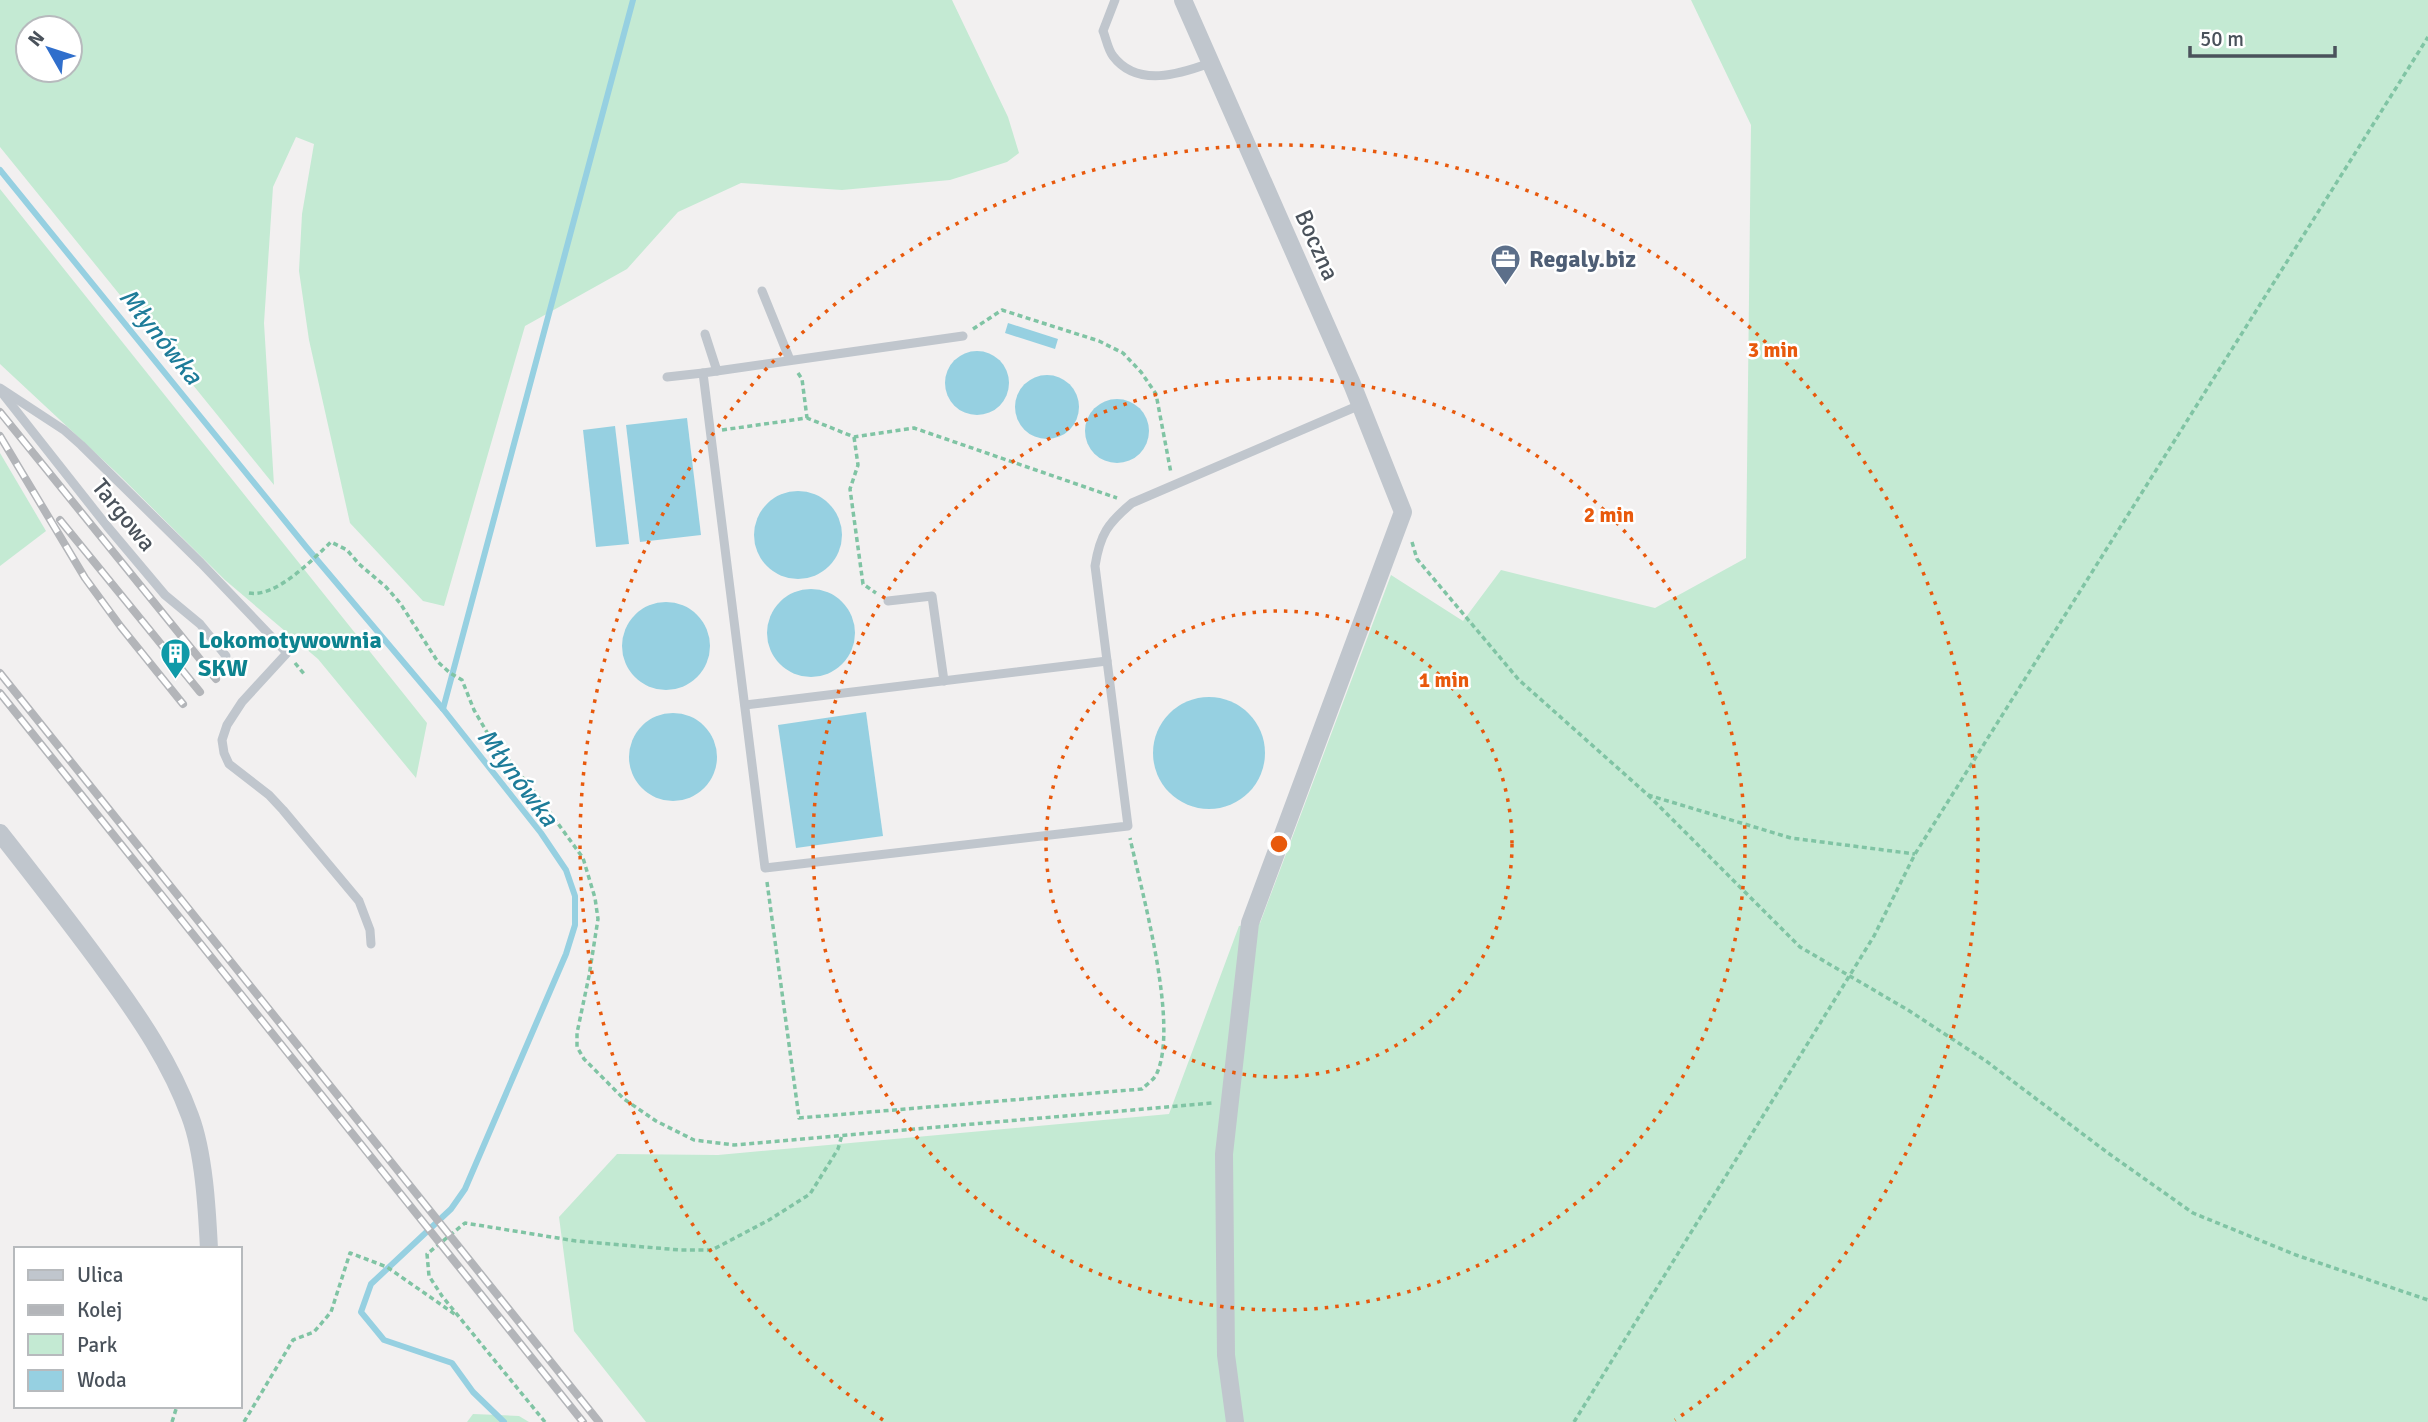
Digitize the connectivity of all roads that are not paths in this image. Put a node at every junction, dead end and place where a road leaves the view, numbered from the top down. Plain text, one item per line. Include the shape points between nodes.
1 (1115, 0) edge
2 (1183, 0) edge
3 (1210, 63) junction
4 (762, 291) dead end
5 (705, 334) dead end
6 (963, 336) road end
7 (790, 360) junction
8 (717, 371) junction
9 (703, 373) junction
10 (667, 377) dead end
11 (0, 389) edge
12 (1360, 405) junction
13 (888, 601) road end
14 (226, 656) dead end
15 (1107, 661) junction
16 (944, 681) junction
17 (744, 705) junction
18 (0, 833) edge
19 (371, 944) dead end
20 (209, 1247) edge
21 (1236, 1422) edge

1 - 3 lane via 1103,31 1113,55 1129,69 1144,75 1177,75
2 - 3 street, Boczna
3 - 12 street, Boczna
4 - 7 lane
5 - 8 lane
6 - 7 lane
7 - 8 lane
8 - 9 lane
9 - 10 lane
9 - 17 lane
11 - 14 lane, Targowa via 165,595 200,624
11 - 19 lane via 81,445 287,653 227,725 224,753 241,776 283,810 359,901
12 - 15 lane via 1132,503 1112,520 1099,542 1095,566
12 - 21 street, Boczna via 1403,512 1250,923 1224,1154 1226,1355
13 - 16 lane via 932,596
15 - 16 lane
15 - 17 lane via 1128,826 765,868
16 - 17 lane
18 - 20 street via 130,1005 169,1068 193,1125

